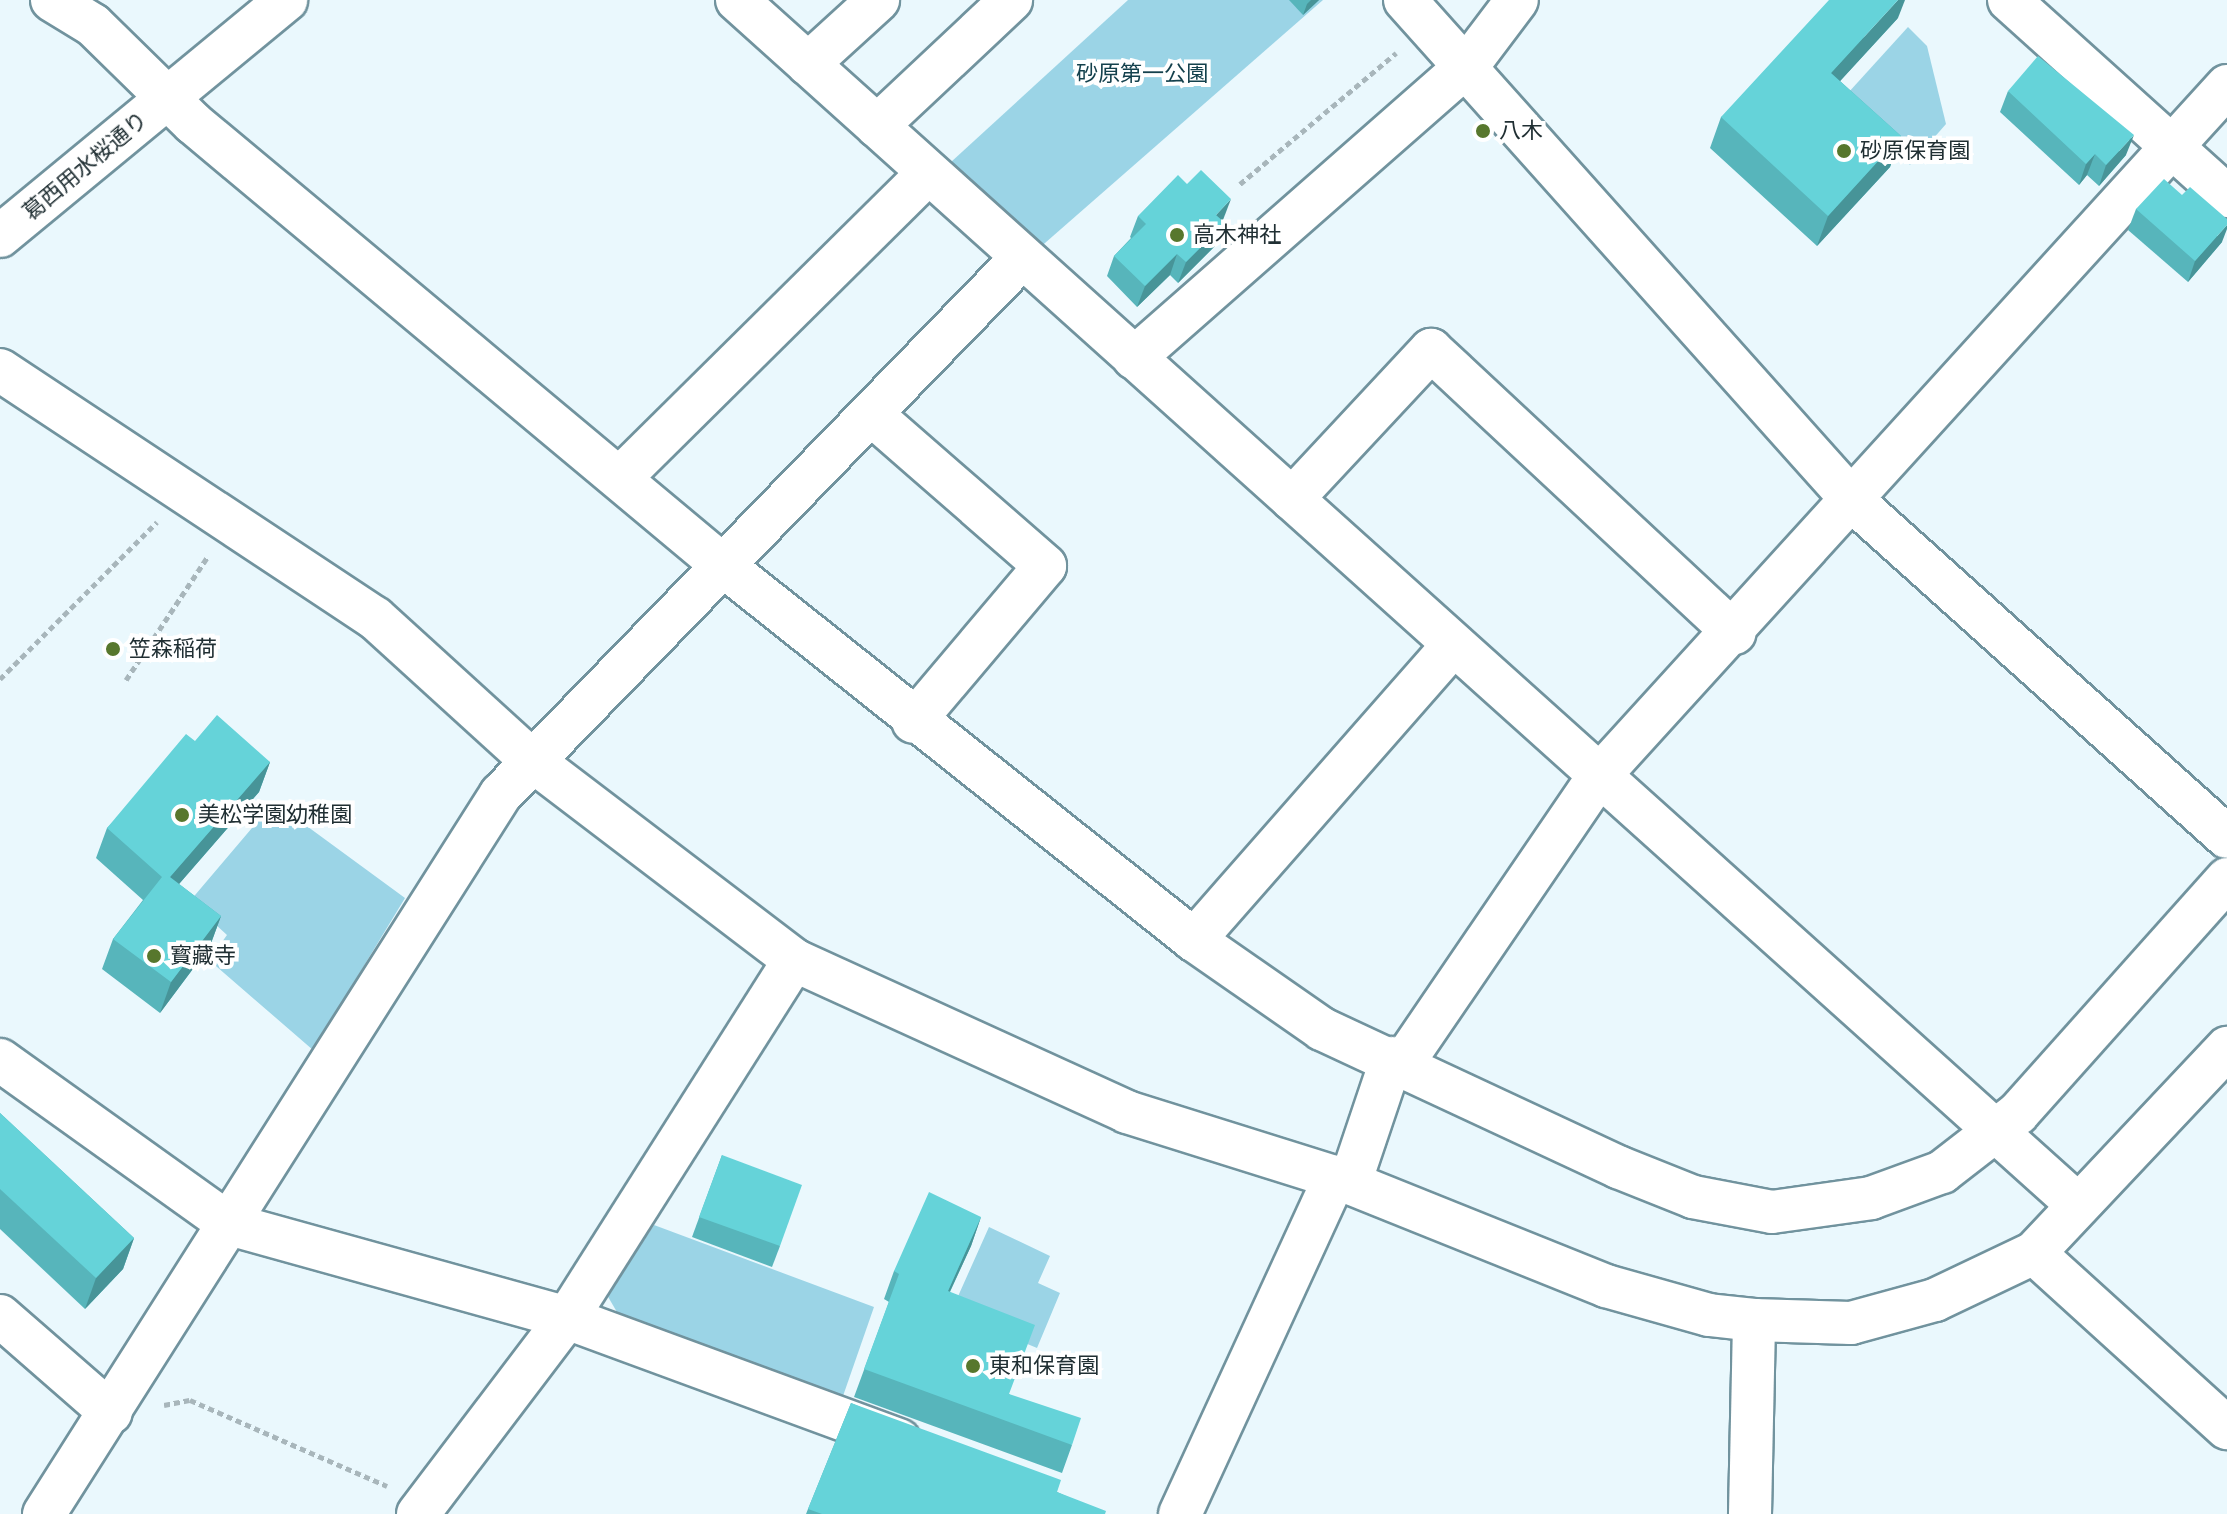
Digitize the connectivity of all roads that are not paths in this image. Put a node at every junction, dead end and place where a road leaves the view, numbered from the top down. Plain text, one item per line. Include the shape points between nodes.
1 (52, 0) edge
2 (286, 0) edge
3 (737, 0) edge
4 (878, 0) edge
5 (1011, 0) edge
6 (1405, 0) edge
7 (1517, 0) edge
8 (2009, 0) edge
9 (808, 64) junction
10 (1468, 65) junction
11 (2227, 86) edge
12 (169, 96) junction
13 (877, 126) junction
14 (2172, 146) junction
15 (928, 173) junction
16 (2227, 196) edge
17 (0, 236) edge
18 (1020, 260) junction
19 (1134, 358) junction
20 (0, 370) edge
21 (871, 414) junction
22 (620, 478) junction
23 (1292, 499) junction
24 (1854, 502) junction
25 (720, 563) junction
26 (1734, 633) junction
27 (1453, 645) junction
28 (913, 722) junction
29 (529, 758) junction
30 (1599, 776) junction
31 (2227, 837) edge
32 (2227, 879) edge
33 (1194, 940) junction
34 (794, 960) junction
35 (2227, 1048) edge
36 (0, 1060) edge
37 (1398, 1060) junction
38 (1995, 1133) junction
39 (1342, 1180) junction
40 (2078, 1205) junction
41 (229, 1224) junction
42 (2034, 1253) junction
43 (0, 1316) edge
44 (567, 1318) junction
45 (1754, 1320) junction
46 (114, 1407) junction
47 (2227, 1428) edge
48 (939, 1454) edge
49 (421, 1510) edge
50 (44, 1514) edge
51 (1180, 1514) edge
52 (1750, 1514) edge

1 - 12 street via 93,25
2 - 12 street, 葛西用水桜通り
3 - 9 street
4 - 9 street
5 - 13 street
6 - 10 street
7 - 10 street
8 - 14 street
9 - 13 street
10 - 19 street
10 - 24 street
11 - 14 street
12 - 17 street, 葛西用水桜通り
12 - 22 street
13 - 15 street
14 - 16 street
14 - 24 street
15 - 18 street
15 - 22 street
18 - 19 street
18 - 21 street
19 - 23 street
20 - 29 street via 183,496 375,618
21 - 25 street
21 - 28 street via 1045,566
22 - 25 street
23 - 26 street via 1431,350
23 - 27 street
24 - 26 street
24 - 31 street
25 - 28 street
25 - 29 street
26 - 30 street
27 - 30 street
27 - 33 street
28 - 33 street
29 - 34 street
29 - 41 street
30 - 37 street
30 - 38 street
32 - 38 street
33 - 37 street via 1322,1029
34 - 39 street via 1127,1112
34 - 44 street
35 - 40 street
36 - 41 street
37 - 38 street via 1618,1167 1735,1208 1772,1212 1871,1198 1942,1172
37 - 39 street
38 - 40 street
39 - 45 street via 1606,1286 1709,1315
39 - 51 street
40 - 42 street
41 - 44 street
41 - 46 street
42 - 45 street via 1894,1313 1851,1323
42 - 47 street
43 - 46 street
44 - 48 street
44 - 49 street
45 - 52 street
46 - 50 street

